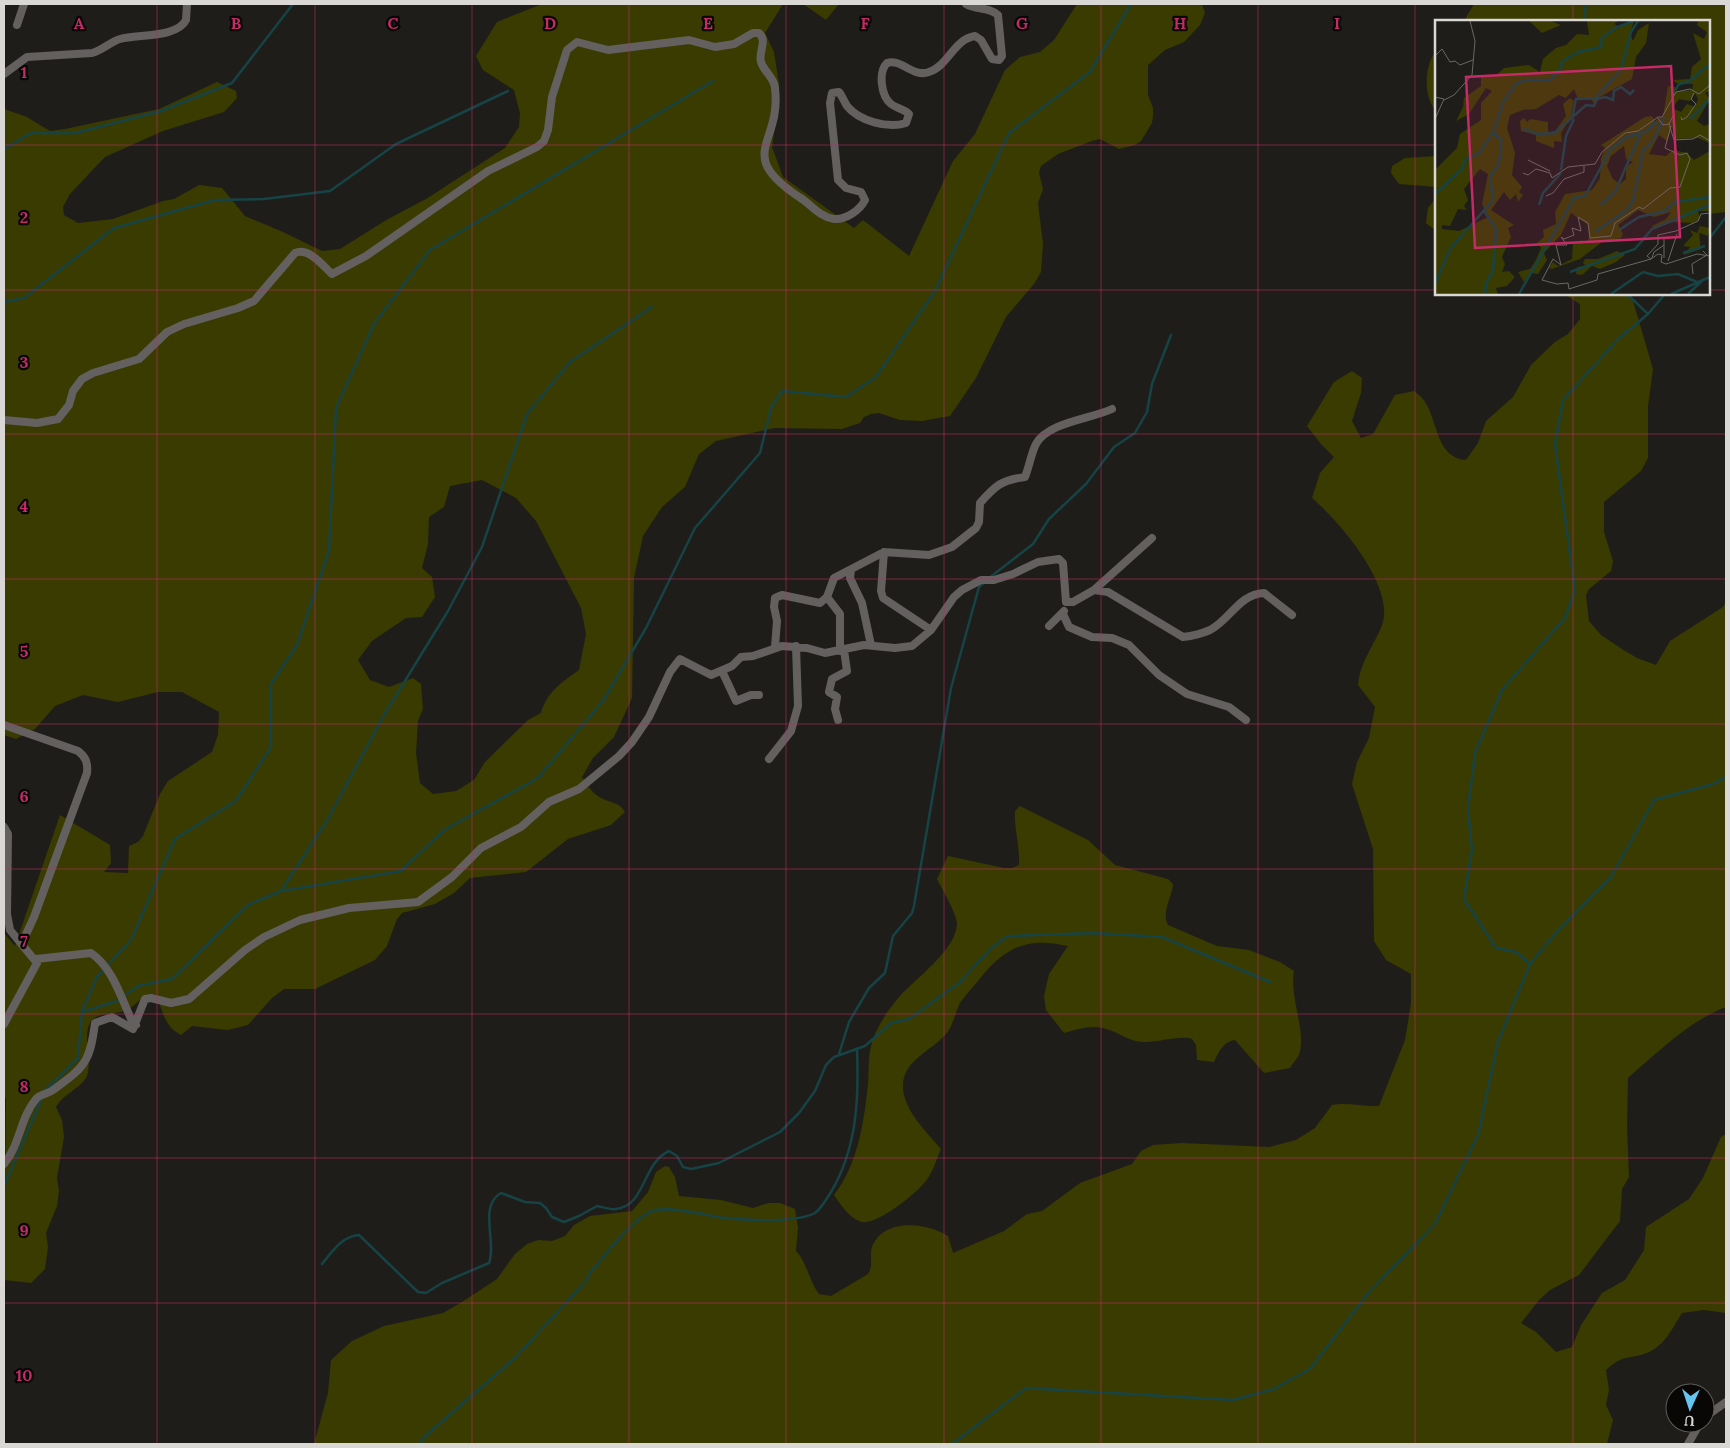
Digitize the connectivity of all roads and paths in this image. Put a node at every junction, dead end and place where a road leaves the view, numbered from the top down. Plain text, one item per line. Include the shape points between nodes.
1 (24, 4) edge
2 (186, 4) edge
3 (966, 4) edge
4 (17, 25) dead end
5 (4, 74) edge
6 (1112, 409) dead end
7 (4, 420) edge
8 (1152, 538) dead end
9 (884, 552) junction
10 (851, 570) junction
11 (1094, 590) junction
12 (827, 597) junction
13 (1068, 603) junction
14 (1063, 614) junction
15 (1292, 616) dead end
16 (1050, 626) dead end
17 (931, 630) junction
18 (870, 645) junction
19 (796, 646) junction
20 (776, 647) junction
21 (842, 651) junction
22 (722, 671) junction
23 (760, 695) dead end
24 (838, 720) dead end
25 (1246, 720) dead end
26 (4, 725) edge
27 (770, 759) dead end
28 (4, 827) edge
29 (10, 930) junction
30 (4, 936) edge
31 (22, 943) junction
32 (36, 959) junction
33 (4, 1024) edge
34 (136, 1025) junction
35 (4, 1164) edge
36 (1726, 1402) edge
37 (1715, 1410) edge
38 (1694, 1433) edge
39 (1688, 1444) edge

1 - 4 street
2 - 5 street via 186,20 174,30 118,39 101,51 92,53 27,57
3 - 7 street via 998,15 1002,32 1001,59 992,59 975,36 965,39 937,68 926,73 887,63 883,70 884,94 891,104 909,114 906,122 866,120 847,106 839,92 832,93 830,103 838,180 846,188 862,192 864,200 848,217 834,219 815,211 785,188 767,167 763,156 774,122 775,86 761,61 763,38 760,33 753,33 734,44 715,47 689,40 608,50 577,42 568,50 552,97 548,130 544,141 537,147 488,171 366,256 332,274 307,252 295,253 254,301 184,324 167,332 139,359 82,380 58,419 36,423
6 - 9 street via 1098,416 1068,421 1036,443 1024,476 997,484 980,503 976,528 952,547 929,555
8 - 11 street
9 - 10 street
9 - 17 street via 882,598
10 - 12 street via 834,578
10 - 18 street via 850,578 862,603
11 - 13 street
11 - 15 street via 1108,592 1183,637 1211,630 1244,600 1256,594 1264,593
12 - 20 street via 820,603 782,595 775,598
12 - 21 street via 840,614
13 - 14 street
13 - 17 street via 1064,563 1058,559 1038,562 1013,574 981,580 954,597
14 - 16 street
14 - 25 street via 1069,627 1092,637 1112,638 1129,645 1159,675 1187,694 1229,707
17 - 18 street via 912,646
18 - 21 street
19 - 20 street
19 - 21 street via 825,652
19 - 27 street via 798,706 791,731
20 - 22 street via 753,656 741,656
21 - 24 street via 846,671 832,679 829,692 837,697 834,709
22 - 23 street via 736,701
22 - 34 street via 707,674 680,659 670,672 649,717 619,756 579,788 548,802 521,827 481,848 452,877 418,902 349,908 300,920 245,950 188,999 171,1003 151,998 145,1000
26 - 31 street via 78,751 88,765
28 - 29 street via 8,834 7,914
29 - 30 street
29 - 31 street
31 - 32 street
32 - 33 street via 36,967
32 - 34 street via 91,953 108,970
34 - 35 street via 131,1029 110,1017 95,1023 91,1052 86,1061 77,1073 38,1097 26,1114 10,1157
36 - 37 street
38 - 39 street

